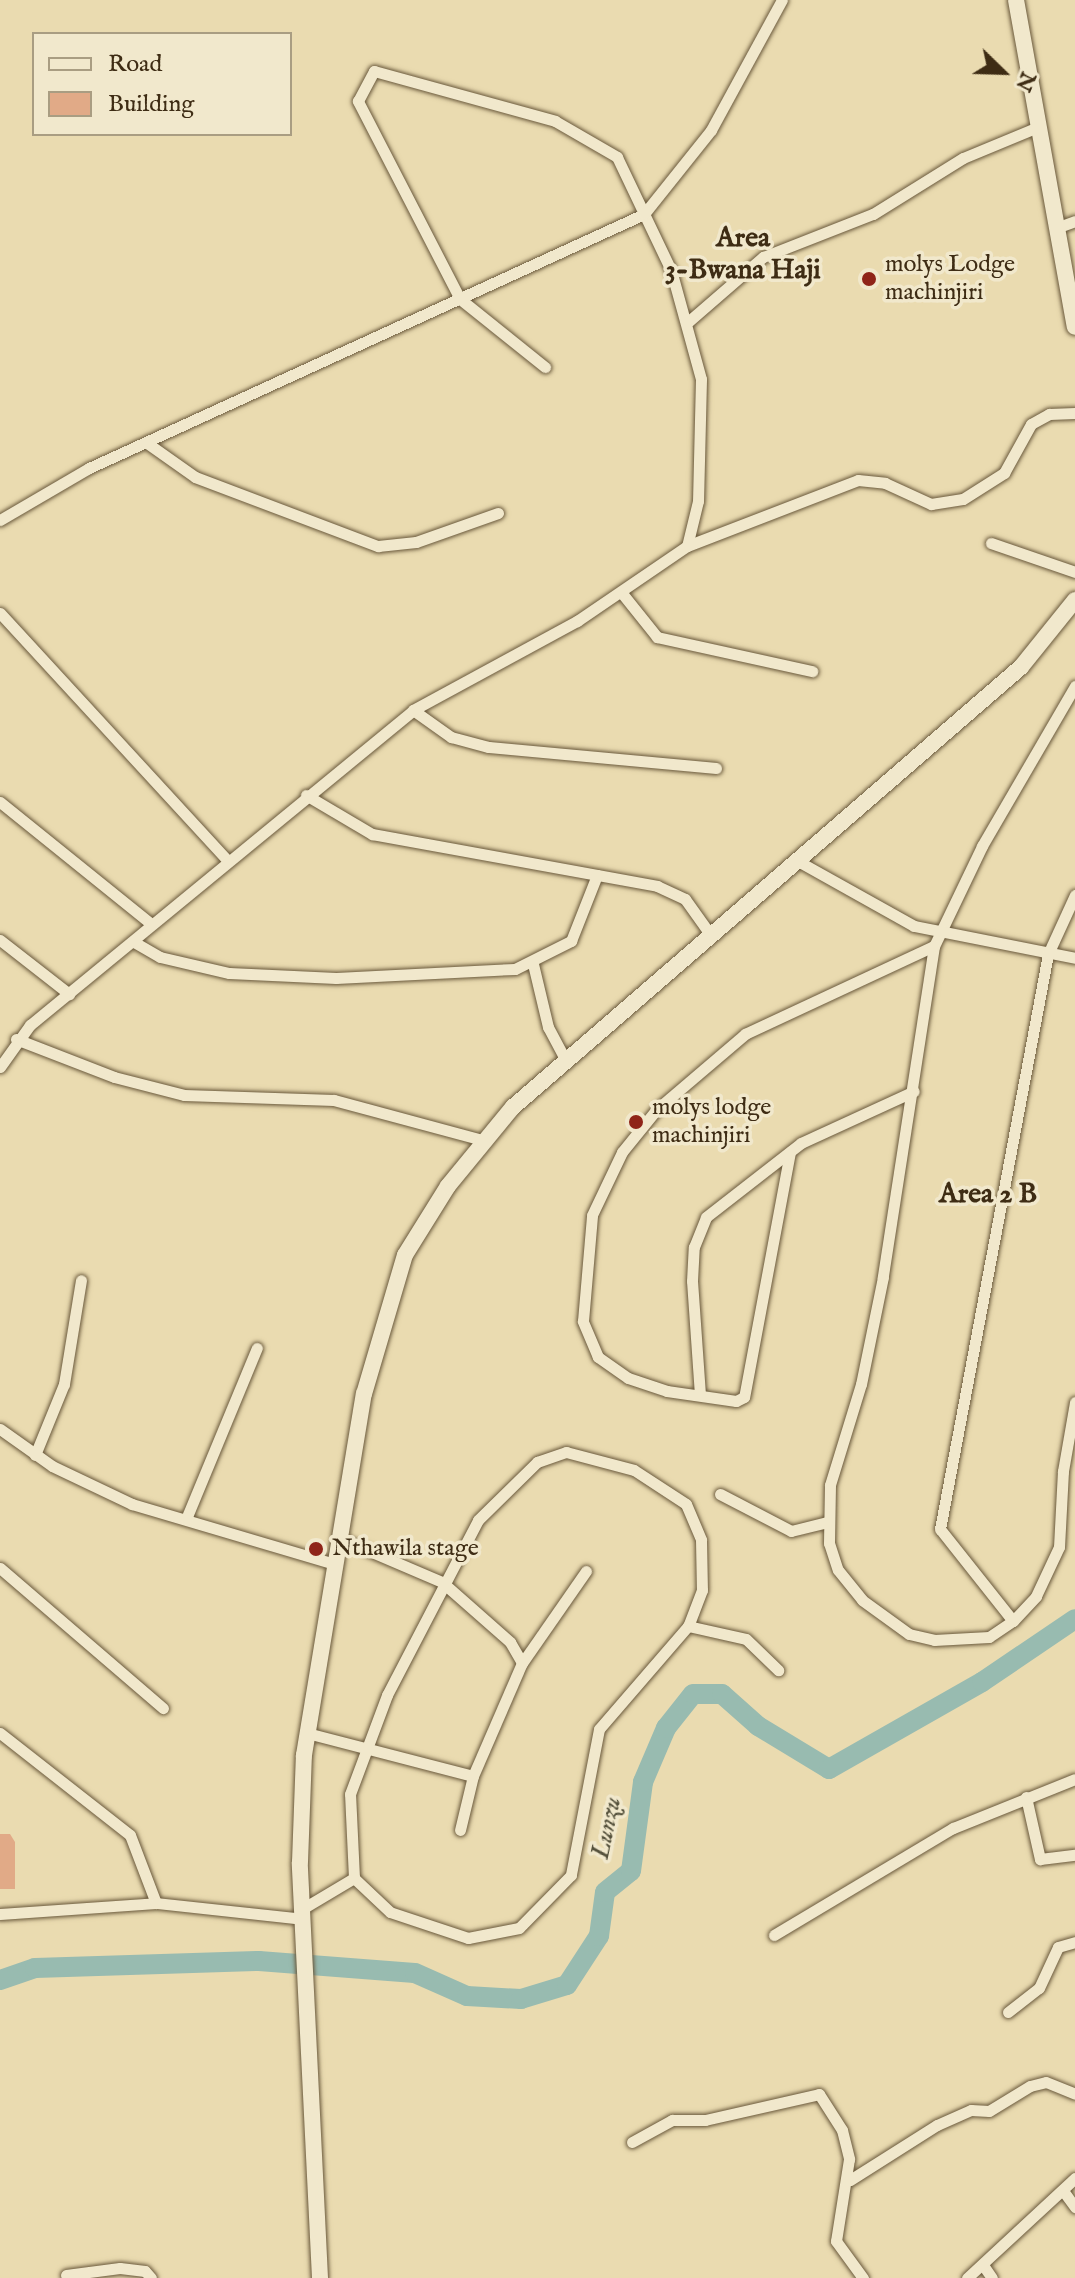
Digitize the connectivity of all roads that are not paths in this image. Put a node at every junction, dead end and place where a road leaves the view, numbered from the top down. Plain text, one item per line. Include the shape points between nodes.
1 (782, 0) edge
2 (1016, 0) edge
3 (1038, 127) junction
4 (644, 214) junction
5 (1075, 221) edge
6 (1056, 228) junction
7 (460, 299) junction
8 (689, 321) junction
9 (1075, 327) edge
10 (545, 367) dead end
11 (1075, 413) edge
12 (147, 443) junction
13 (498, 513) dead end
14 (0, 520) edge
15 (991, 543) dead end
16 (687, 546) junction
17 (1075, 572) edge
18 (621, 592) junction
19 (1075, 600) edge
20 (0, 613) edge
21 (812, 671) dead end
22 (1075, 686) edge
23 (413, 710) junction
24 (716, 768) dead end
25 (306, 795) junction
26 (0, 802) edge
27 (226, 859) junction
28 (796, 860) junction
29 (597, 875) junction
30 (1075, 895) edge
31 (151, 924) junction
32 (710, 934) junction
33 (939, 934) junction
34 (0, 940) edge
35 (134, 942) junction
36 (934, 946) junction
37 (1048, 954) junction
38 (1075, 958) edge
39 (533, 964) junction
40 (69, 994) junction
41 (16, 1039) junction
42 (565, 1059) junction
43 (0, 1067) edge
44 (914, 1091) junction
45 (482, 1140) junction
46 (790, 1152) junction
47 (81, 1280) dead end
48 (257, 1348) dead end
49 (700, 1395) junction
50 (1075, 1402) edge
51 (0, 1429) edge
52 (35, 1455) junction
53 (720, 1494) dead end
54 (186, 1519) junction
55 (827, 1522) junction
56 (339, 1538) junction
57 (334, 1564) junction
58 (0, 1568) edge
59 (586, 1571) dead end
60 (442, 1582) junction
61 (1013, 1621) junction
62 (688, 1626) junction
63 (522, 1663) junction
64 (778, 1670) dead end
65 (163, 1708) dead end
66 (0, 1733) edge
67 (307, 1733) junction
68 (364, 1748) junction
69 (473, 1776) junction
70 (1075, 1779) edge
71 (1026, 1797) junction
72 (460, 1830) dead end
73 (1075, 1855) edge
74 (354, 1878) junction
75 (156, 1903) junction
76 (0, 1914) edge
77 (303, 1914) junction
78 (774, 1935) dead end
79 (1075, 1942) edge
80 (1008, 2012) dead end
81 (1075, 2094) edge
82 (632, 2142) dead end
83 (1075, 2178) edge
84 (850, 2180) junction
85 (1064, 2192) junction
86 (1075, 2207) edge
87 (988, 2273) edge
88 (66, 2275) dead end
89 (151, 2278) edge
90 (320, 2278) edge
91 (863, 2278) edge
92 (967, 2278) edge

1 - 4 street via 711,130
2 - 3 main road
3 - 6 main road
3 - 8 street via 963,158 873,214 763,257
4 - 7 street
4 - 7 street via 617,157 586,133 449,87 374,71 358,101
4 - 8 street
5 - 6 street
6 - 9 main road
7 - 10 street
7 - 12 street
8 - 16 street via 701,379 701,441 698,501
11 - 16 street via 1049,414 1031,424 1004,473 963,499 931,504 872,478 858,480
12 - 13 street via 195,477 378,546 416,542
12 - 14 street via 89,468
15 - 17 street
16 - 18 street
18 - 21 street via 657,637
18 - 23 street
19 - 28 main road via 1021,667
20 - 27 street
22 - 33 street
23 - 24 street via 451,737 489,747
23 - 25 street
25 - 27 street
25 - 29 street via 372,834
26 - 31 street
27 - 31 street
28 - 32 main road
28 - 33 street
29 - 32 street via 676,893
29 - 39 street via 571,941
30 - 37 street
31 - 35 street
32 - 42 main road
33 - 36 street
33 - 37 street
34 - 40 street
35 - 39 street via 160,957 229,973 350,978
35 - 40 street
36 - 44 street
36 - 49 street via 745,1034 657,1109 599,1192 581,1282 585,1336 598,1357 628,1378
37 - 38 street
37 - 61 street via 940,1529
39 - 42 street via 548,1027
40 - 41 street
41 - 43 street
41 - 45 street via 114,1077 184,1095 334,1100
42 - 45 main road
44 - 46 street via 828,1127
44 - 55 street via 874,1321 830,1485
45 - 56 main road via 426,1217 381,1319
46 - 49 street via 730,1193 698,1230 692,1281
46 - 49 street via 744,1397
47 - 52 street via 64,1384
48 - 54 street
50 - 61 street via 1063,1471 1059,1547 1036,1596
51 - 52 street
52 - 54 street via 114,1496
53 - 55 street via 791,1531
54 - 57 street
55 - 61 street via 838,1570 862,1600 909,1634 964,1642 989,1637
56 - 57 main road
56 - 60 street
57 - 67 main road
58 - 65 street
59 - 63 street
60 - 62 street via 488,1506 523,1473 551,1455 586,1455 634,1470 686,1504 705,1566
60 - 63 street via 510,1642
60 - 68 street
62 - 64 street via 746,1639
62 - 74 street via 599,1729 571,1875 519,1928 468,1938 413,1923 390,1912
63 - 69 street
66 - 75 street via 130,1835
67 - 68 street
67 - 77 main road
68 - 69 street
68 - 74 street via 347,1820
69 - 72 street
70 - 71 street
71 - 73 street via 1040,1859
71 - 78 street via 895,1860
74 - 77 street
75 - 76 street
75 - 77 street
77 - 90 main road
79 - 80 street via 1058,1947 1039,1988
81 - 84 street via 1046,2082 1030,2086 989,2111 971,2110 937,2125
82 - 84 street via 672,2120 705,2120 819,2094 847,2143
83 - 85 street
84 - 91 street via 835,2233
85 - 86 street
85 - 87 street
87 - 92 street
88 - 89 street via 120,2268 145,2271

